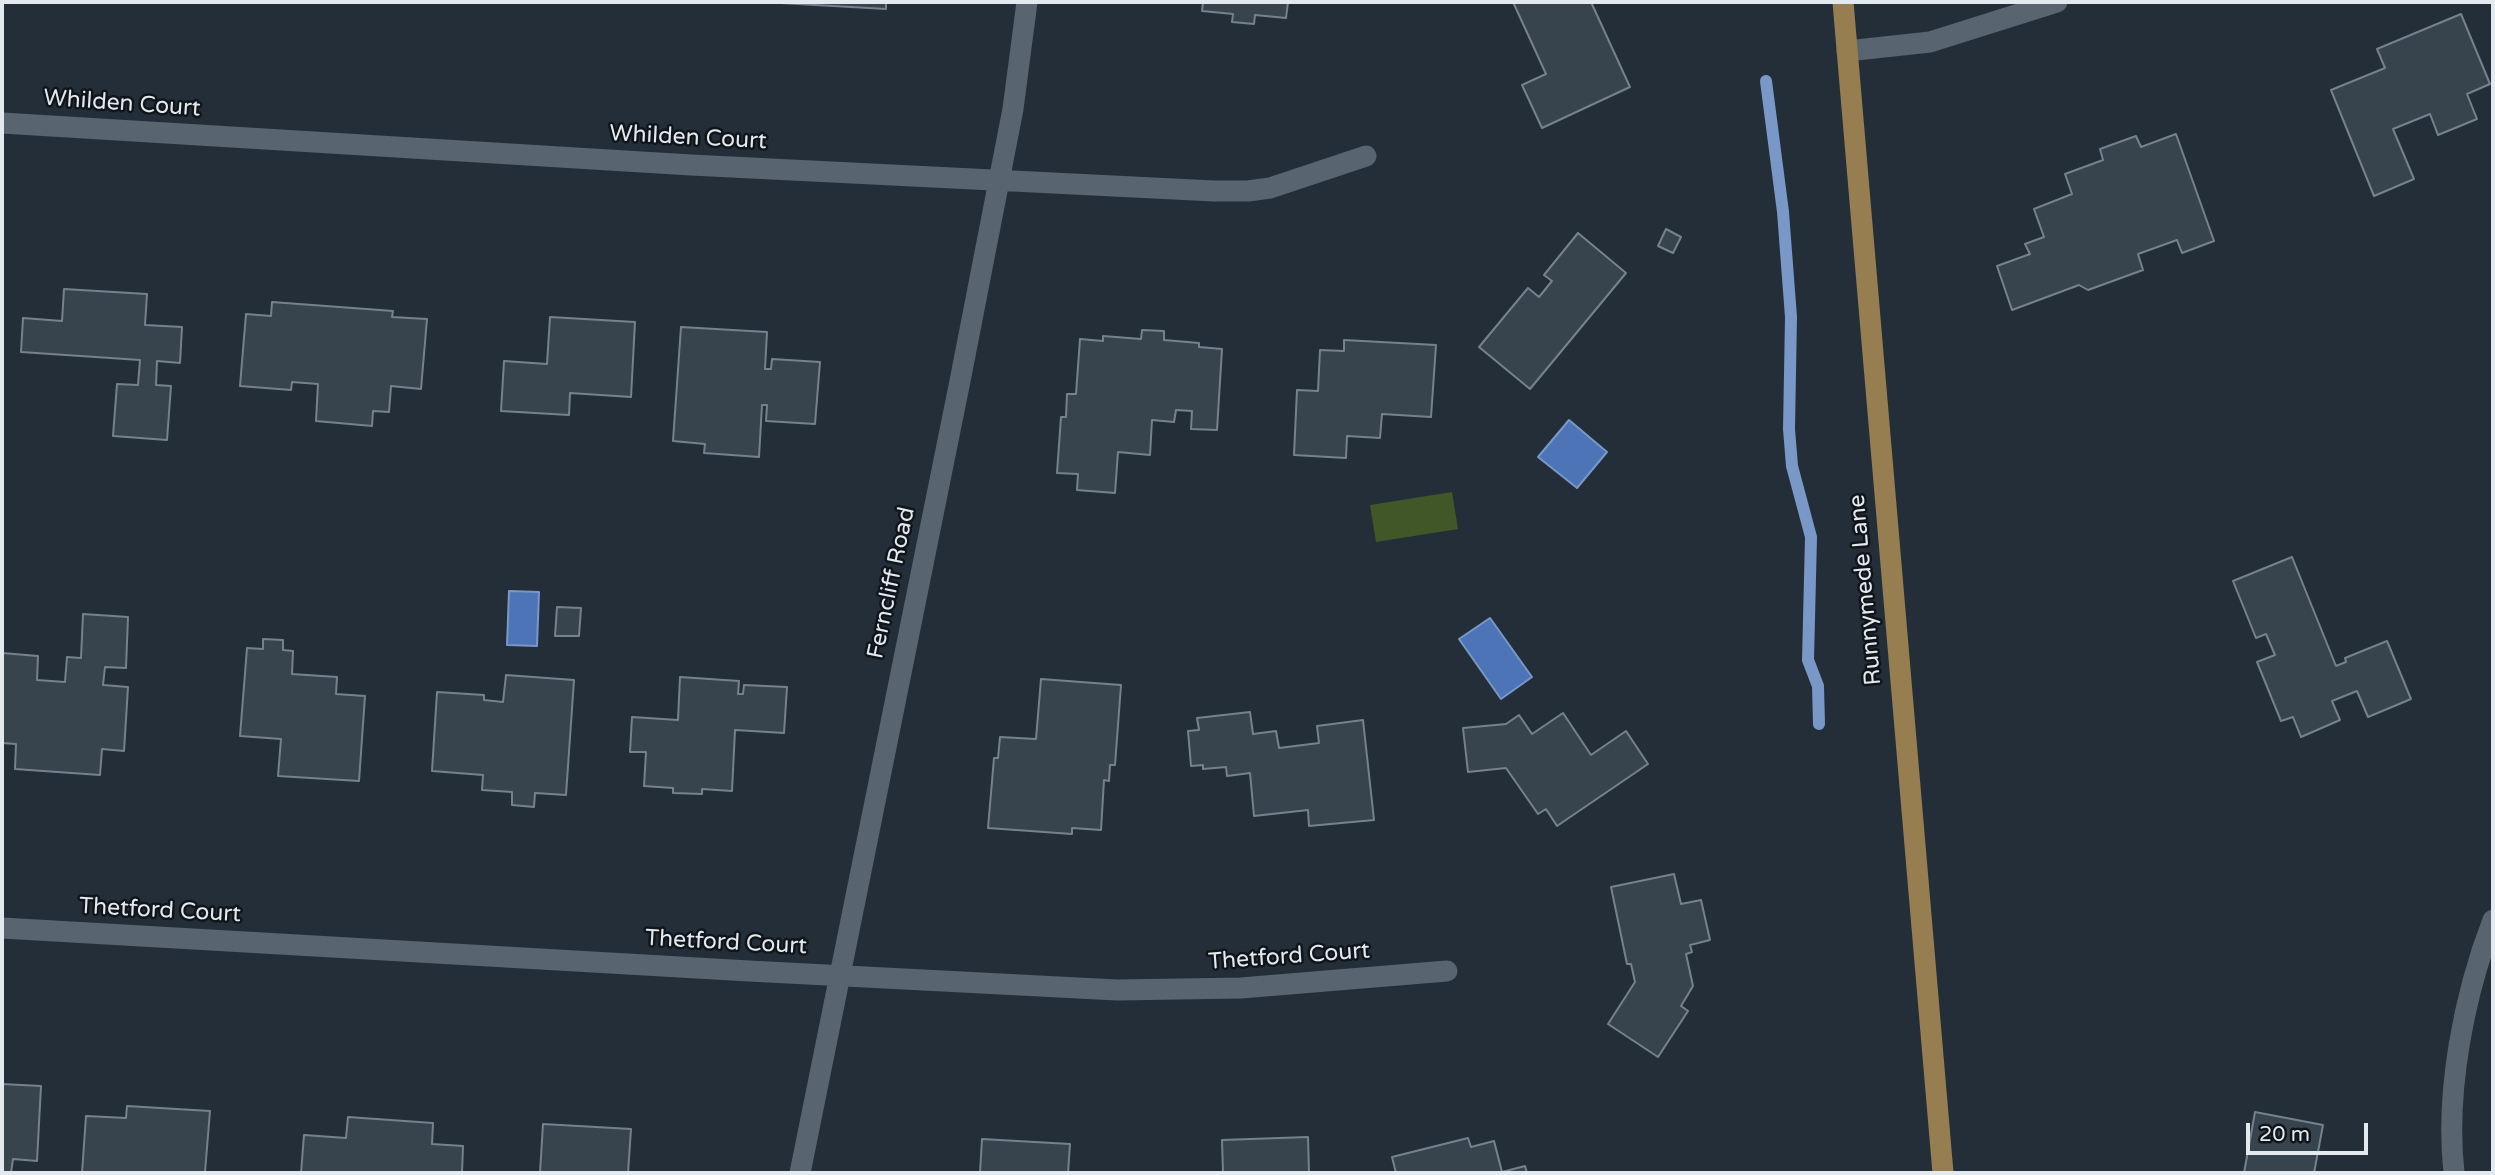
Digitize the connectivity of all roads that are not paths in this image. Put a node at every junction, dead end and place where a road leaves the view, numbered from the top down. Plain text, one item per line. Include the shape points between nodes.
1 (1027, 2) edge
2 (1843, 2) edge
3 (2057, 2) edge
4 (1847, 51) junction
5 (2, 123) edge
6 (1366, 156) dead end
7 (998, 180) junction
8 (2493, 920) edge
9 (2, 928) edge
10 (1447, 971) dead end
11 (838, 975) junction
12 (800, 1173) edge
13 (1942, 1173) edge
14 (2454, 1173) edge

1 - 7 street, Ferncliff Road
2 - 4 main road, Runnymede Lane
3 - 4 street via 1930,42
4 - 13 main road, Runnymede Lane
5 - 7 street, Whilden Court
6 - 7 street, Whilden Court via 1248,191
7 - 11 street, Ferncliff Road
8 - 14 street via 2461,1042 2453,1110
9 - 11 street, Thetford Court
10 - 11 street, Thetford Court via 1165,990
11 - 12 street, Ferncliff Road

